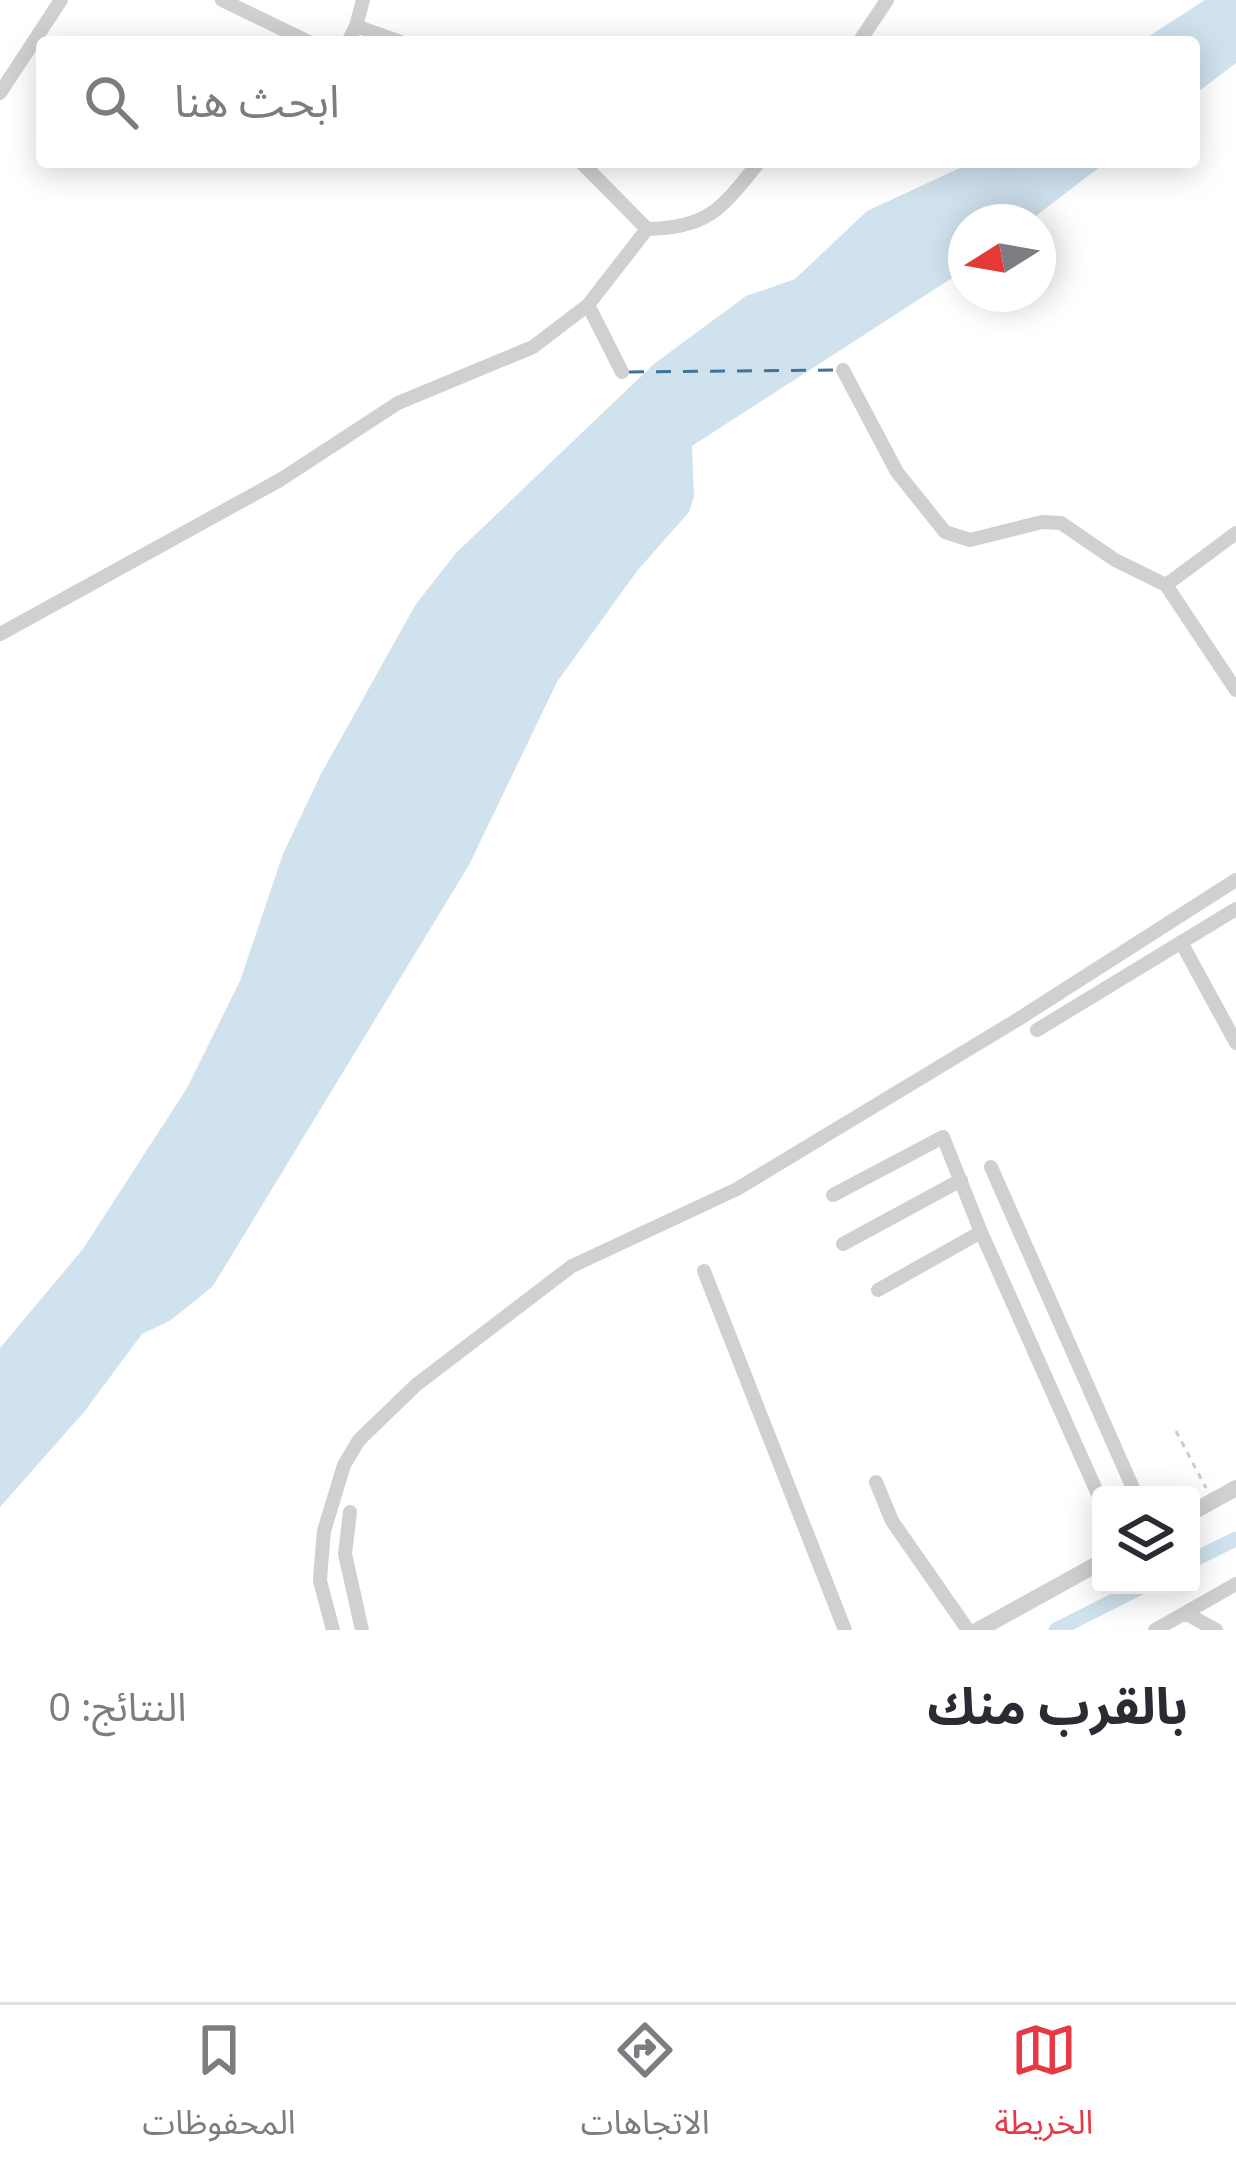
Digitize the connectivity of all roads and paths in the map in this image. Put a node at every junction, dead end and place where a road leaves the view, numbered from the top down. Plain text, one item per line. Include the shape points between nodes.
1 (61, 0) edge
2 (222, 0) edge
3 (363, 0) edge
4 (887, 0) edge
5 (356, 26) junction
6 (37, 36) edge
7 (297, 36) edge
8 (350, 36) edge
9 (384, 36) edge
10 (864, 36) edge
11 (36, 38) edge
12 (0, 93) edge
13 (587, 168) edge
14 (754, 168) edge
15 (646, 229) junction
16 (588, 305) junction
17 (843, 370) dead end
18 (622, 372) dead end
19 (1236, 533) edge
20 (1166, 585) junction
21 (0, 634) edge
22 (1236, 690) edge
23 (1236, 880) edge
24 (1236, 909) edge
25 (1181, 942) junction
26 (1037, 1030) dead end
27 (1236, 1043) edge
28 (991, 1167) dead end
29 (961, 1180) junction
30 (833, 1195) dead end
31 (981, 1232) junction
32 (843, 1244) dead end
33 (704, 1271) dead end
34 (878, 1290) dead end
35 (1176, 1431) dead end
36 (876, 1482) dead end
37 (1094, 1486) edge
38 (1132, 1486) edge
39 (1236, 1488) edge
40 (1213, 1501) junction
41 (1200, 1508) edge
42 (350, 1512) dead end
43 (1092, 1567) edge
44 (1236, 1584) edge
45 (1185, 1613) junction
46 (333, 1630) edge
47 (362, 1630) edge
48 (845, 1630) edge
49 (968, 1630) edge
50 (978, 1630) edge
51 (1155, 1630) edge
52 (1216, 1630) edge

1 - 6 street
2 - 7 street
3 - 5 street
4 - 10 street
5 - 8 street
5 - 9 street
11 - 12 street
13 - 15 street
14 - 15 street via 701,222
15 - 16 street
16 - 18 street
16 - 21 street via 533,347 398,403 280,480
17 - 20 street via 897,472 945,532 970,540 1061,523
19 - 20 street
20 - 22 street
23 - 46 street via 737,1190 572,1266 416,1385 358,1440 344,1465 320,1566
24 - 25 street
25 - 26 street
25 - 27 street
28 - 38 street
29 - 30 street via 941,1136
29 - 31 street
29 - 32 street
31 - 34 street
31 - 37 street
33 - 48 street
35 - 40 path
36 - 49 street via 892,1521
39 - 40 street
40 - 41 street
42 - 47 street via 345,1554
43 - 50 street
44 - 45 street
45 - 51 street
45 - 52 street

